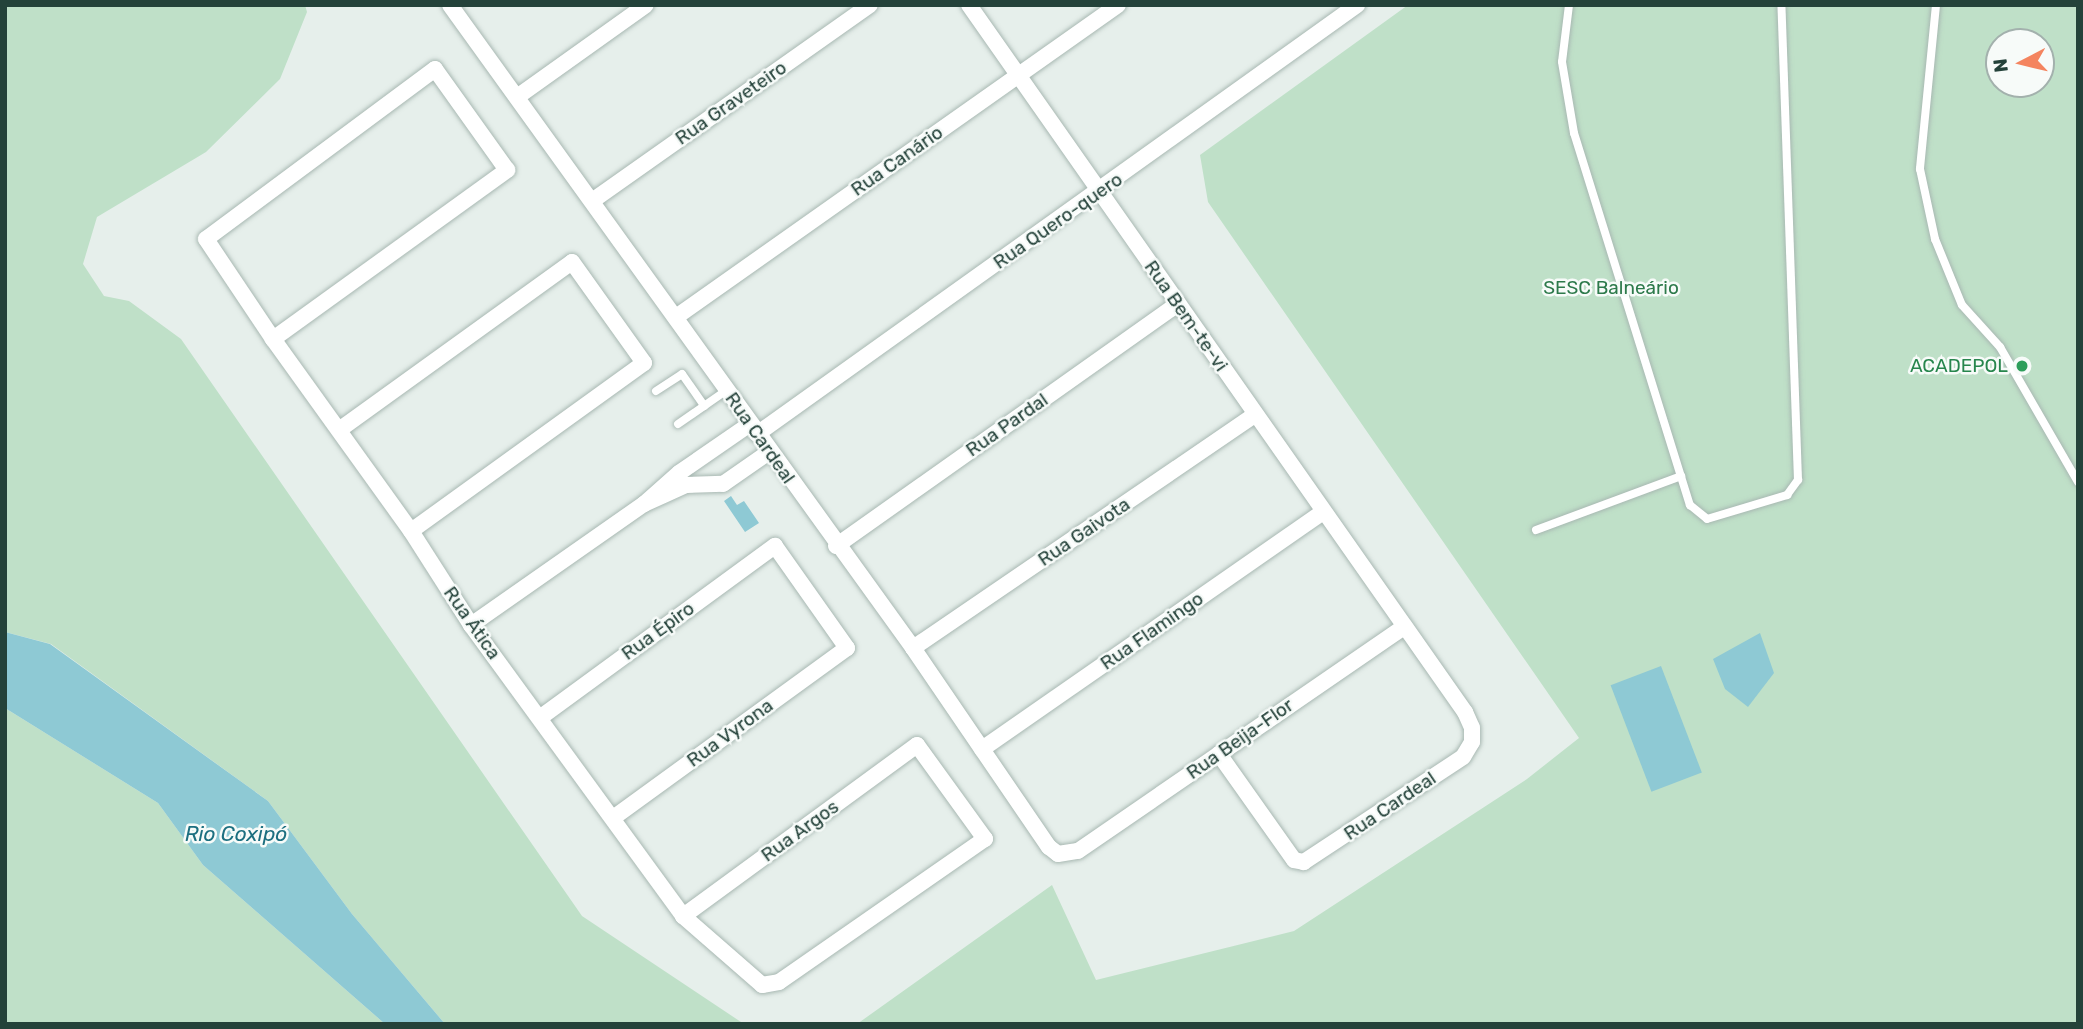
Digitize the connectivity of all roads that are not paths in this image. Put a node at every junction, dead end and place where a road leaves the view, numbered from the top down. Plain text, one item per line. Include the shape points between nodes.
1 (450, 5) edge
2 (646, 5) edge
3 (870, 5) edge
4 (969, 5) edge
5 (1118, 5) edge
6 (1357, 5) edge
7 (1569, 5) edge
8 (1781, 5) edge
9 (1936, 5) edge
10 (1018, 76) junction
11 (517, 97) junction
12 (1100, 192) junction
13 (592, 201) junction
14 (1178, 304) junction
15 (676, 317) junction
16 (273, 339) junction
17 (727, 390) junction
18 (656, 391) dead end
19 (704, 406) junction
20 (1255, 415) junction
21 (678, 424) dead end
22 (339, 430) junction
23 (756, 433) junction
24 (1681, 476) junction
25 (2078, 482) edge
26 (644, 504) junction
27 (1322, 513) junction
28 (1536, 530) dead end
29 (411, 531) junction
30 (775, 546) joint
31 (836, 547) junction
32 (471, 625) junction
33 (1402, 628) junction
34 (913, 648) junction
35 (541, 717) junction
36 (982, 749) junction
37 (1219, 754) junction
38 (613, 818) junction
39 (1077, 851) joint
40 (683, 916) junction
41 (762, 985) joint

1 - 11 street, Rua Cardeal
2 - 11 street
3 - 13 street, Rua Graveteiro
4 - 10 street, Rua Bem-te-vi
5 - 10 street, Rua Canário
6 - 12 street, Rua Quero-quero
7 - 24 lane via 1562,62 1574,133
8 - 24 lane via 1798,480 1787,495 1707,519 1690,505
9 - 25 lane via 1920,169 1934,239 1962,305 2000,347
10 - 12 street, Rua Bem-te-vi
10 - 15 street, Rua Canário
11 - 13 street, Rua Cardeal
12 - 14 street, Rua Bem-te-vi
12 - 23 street, Rua Quero-quero
13 - 15 street, Rua Cardeal
14 - 20 street, Rua Bem-te-vi
14 - 31 street, Rua Pardal
15 - 17 street, Rua Cardeal
16 - 16 street, Rua Ática via 507,170 435,69 206,239
16 - 22 street, Rua Ática
17 - 19 lane
17 - 23 street, Rua Cardeal
18 - 19 lane via 682,374
19 - 21 lane
20 - 27 street, Rua Bem-te-vi
20 - 34 street, Rua Gaivota
22 - 29 street, Rua Ática
22 - 29 street via 572,262 645,363
23 - 26 street via 708,462 683,470
23 - 26 street via 723,484 686,485
23 - 31 street, Rua Cardeal
24 - 28 lane
26 - 32 street
27 - 33 street, Rua Bem-te-vi
27 - 36 street, Rua Flamingo
29 - 32 street, Rua Ática
30 - 35 street, Rua Épiro
30 - 38 street, Rua Vyrona via 848,648
31 - 34 street, Rua Cardeal
32 - 35 street, Rua Ática
33 - 37 street, Rua Beija-Flor
33 - 37 street, Rua Cardeal via 1465,712 1472,742 1463,757 1304,862 1294,860
34 - 36 street, Rua Cardeal
35 - 38 street, Rua Ática
36 - 39 street, Rua Cardeal via 1049,847 1058,854
37 - 39 street, Rua Beija-Flor
38 - 40 street, Rua Ática
40 - 41 street, Rua Ática
40 - 41 street, Rua Argos via 917,745 985,839 779,982

